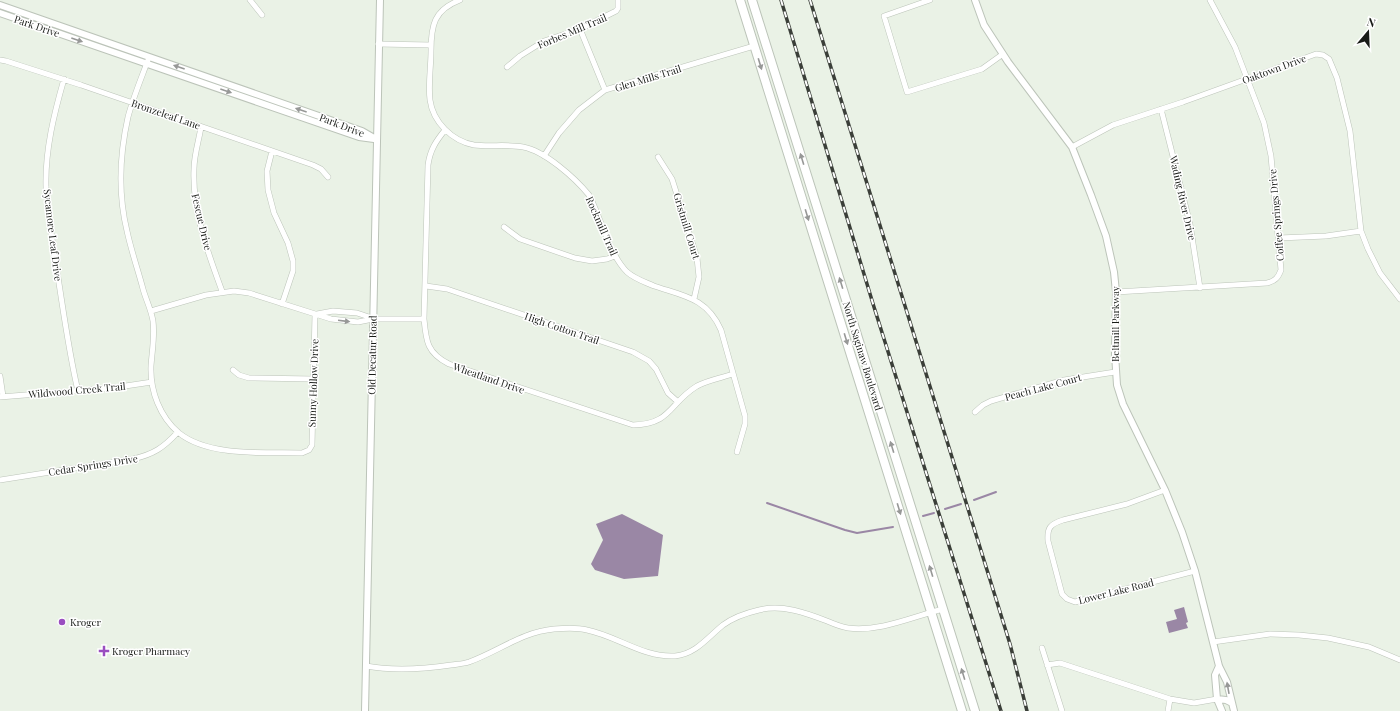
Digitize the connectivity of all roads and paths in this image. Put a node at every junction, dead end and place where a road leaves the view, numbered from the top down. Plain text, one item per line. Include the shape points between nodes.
1 (250, 0) edge
2 (380, 0) edge
3 (618, 0) edge
4 (740, 0) edge
5 (752, 0) edge
6 (930, 0) edge
7 (975, 0) edge
8 (1210, 0) edge
9 (458, 1) edge
10 (0, 5) edge
11 (0, 13) edge
12 (262, 15) dead end
13 (580, 29) junction
14 (378, 44) junction
15 (431, 45) junction
16 (754, 46) junction
17 (1003, 54) junction
18 (149, 57) junction
19 (0, 60) edge
20 (146, 64) junction
21 (507, 67) dead end
22 (64, 79) junction
23 (1247, 79) junction
24 (605, 90) junction
25 (132, 103) junction
26 (1161, 109) junction
27 (201, 127) junction
28 (445, 130) junction
29 (376, 140) junction
30 (1072, 147) junction
31 (272, 151) junction
32 (544, 156) junction
33 (658, 156) dead end
34 (328, 176) dead end
35 (504, 227) dead end
36 (1361, 231) junction
37 (1279, 238) junction
38 (615, 256) junction
39 (426, 286) junction
40 (1200, 288) junction
41 (222, 291) junction
42 (1116, 292) junction
43 (694, 299) junction
44 (1400, 299) edge
45 (282, 304) junction
46 (151, 311) junction
47 (315, 314) junction
48 (373, 319) junction
49 (424, 319) junction
50 (233, 370) dead end
51 (1115, 372) junction
52 (733, 374) junction
53 (0, 376) edge
54 (313, 379) junction
55 (152, 382) junction
56 (78, 391) junction
57 (1, 396) edge
58 (678, 402) junction
59 (975, 412) dead end
60 (178, 432) junction
61 (737, 452) dead end
62 (0, 480) edge
63 (1165, 490) junction
64 (1195, 571) junction
65 (942, 609) junction
66 (931, 612) junction
67 (1213, 642) junction
68 (1042, 648) dead end
69 (1400, 660) edge
70 (1047, 665) junction
71 (366, 666) junction
72 (1219, 666) junction
73 (1170, 699) junction
74 (1217, 699) junction
75 (1232, 703) junction
76 (365, 711) edge
77 (962, 711) edge
78 (975, 711) edge
79 (1062, 711) edge
80 (1168, 711) edge
81 (1222, 711) edge
82 (1234, 711) edge

1 - 12 street
2 - 14 street, Old Decatur Road
3 - 13 street, Forbes Mill Trail via 616,11
4 - 16 main road, North Saginaw Boulevard
65 -> 5 main road, North Saginaw Boulevard
6 - 17 street via 884,16 907,92 982,69
7 - 17 street, Beltmill Parkway via 984,25
8 - 23 street, Coffee Springs Drive via 1235,47
9 - 15 street, Rockmill Trail via 437,15 432,27
10 - 18 street, Park Drive
11 -> 20 street, Park Drive
13 - 21 street, Forbes Mill Trail via 544,41
13 - 24 street
14 - 15 street
14 - 29 street, Old Decatur Road
15 - 28 street, Rockmill Trail via 430,100 437,119
16 - 24 street, Glen Mills Trail
16 -> 66 main road, North Saginaw Boulevard
17 - 30 street, Beltmill Parkway
18 - 20 street
29 -> 18 street, Park Drive via 362,131
19 - 22 street, Bronzeleaf Lane
20 - 25 street
20 -> 29 street, Park Drive via 359,137
22 - 25 street, Bronzeleaf Lane
22 - 56 street, Sycamore Leaf Drive via 48,148 46,186 72,366
23 - 26 street, Oaktown Drive
23 - 36 street, Oaktown Drive via 1316,54 1329,59 1337,78 1350,131
23 - 37 street, Coffee Springs Drive via 1264,123 1271,156
24 - 32 street, Glen Mills Trail via 579,110
25 - 27 street, Bronzeleaf Lane
25 - 46 street via 122,155 121,192 126,230
26 - 30 street, Oaktown Drive via 1113,125
26 - 40 street, Wading River Drive via 1190,224
27 - 31 street, Bronzeleaf Lane
27 - 41 street, Fescue Drive via 194,168 195,200 203,234
28 - 32 street, Rockmill Trail via 474,145 524,147
28 - 39 street, Wheatland Drive via 431,150 428,165
29 - 48 street, Old Decatur Road
30 - 42 street, Beltmill Parkway via 1106,236
31 - 34 street, Bronzeleaf Lane via 313,165
31 - 45 street via 267,171 268,190 293,262 293,271
32 - 38 street, Rockmill Trail via 589,195
33 - 43 street, Gristmill Court via 672,179 697,258 700,277
35 - 38 street via 520,239 575,258 592,261
36 - 37 street via 1326,236
36 - 44 street, Oaktown Drive via 1380,273
37 - 40 street, Coffee Springs Drive via 1281,270 1273,282
38 - 43 street, Rockmill Trail via 636,279
39 - 49 street, Wheatland Drive
39 - 58 street, High Cotton Trail via 447,289 633,352 649,361 668,393
40 - 42 street, Coffee Springs Drive
41 - 45 street via 250,292
41 - 46 street
42 - 51 street, Beltmill Parkway
43 - 52 street, Rockmill Trail via 703,304 717,320
45 - 47 street
46 - 55 street
47 - 48 street via 357,313
47 -> 48 street via 358,322
47 - 54 street, Sunny Hollow Drive
48 - 49 street
48 - 71 street, Old Decatur Road
49 - 58 street, Wheatland Drive via 425,336 430,349 440,360 623,423 638,425 654,422 664,417
50 - 54 street via 249,378
51 - 59 street, Peach Lake Court via 1042,386 991,401
51 - 63 street, Beltmill Parkway via 1123,404
52 - 58 street, Wheatland Drive via 698,385
52 - 61 street, Rockmill Trail via 745,416
53 - 57 street
54 - 60 street, Sunny Hollow Drive via 312,445 309,450 302,453 218,450 202,446
55 - 56 street, Wildwood Creek Trail
55 - 60 street via 160,409
56 - 57 street, Wildwood Creek Trail
60 - 62 street, Cedar Springs Drive via 167,444 146,456
63 - 64 street, Beltmill Parkway
63 - 64 street, Lower Lake Road via 1127,504 1063,520 1050,527 1048,541 1062,594 1075,602
64 - 67 street, Beltmill Parkway
65 - 66 street
78 -> 65 main road, North Saginaw Boulevard
66 - 71 street via 885,626 861,629 846,628 797,611 781,608 762,609 741,614 694,650 675,656 654,654 589,630 576,628 538,631 467,662 438,667 390,669
66 - 77 main road, North Saginaw Boulevard
67 - 69 street via 1270,634 1299,635 1369,647
67 - 72 street, Beltmill Parkway
68 - 70 street
70 - 73 street via 1060,663
70 - 79 street
71 - 76 street, Old Decatur Road
72 - 74 street, Beltmill Parkway via 1215,675
75 -> 72 street, Beltmill Parkway via 1227,682
73 - 74 street via 1194,702
73 - 80 street
74 - 75 street
74 - 81 street, Beltmill Parkway
75 - 82 street, Beltmill Parkway

